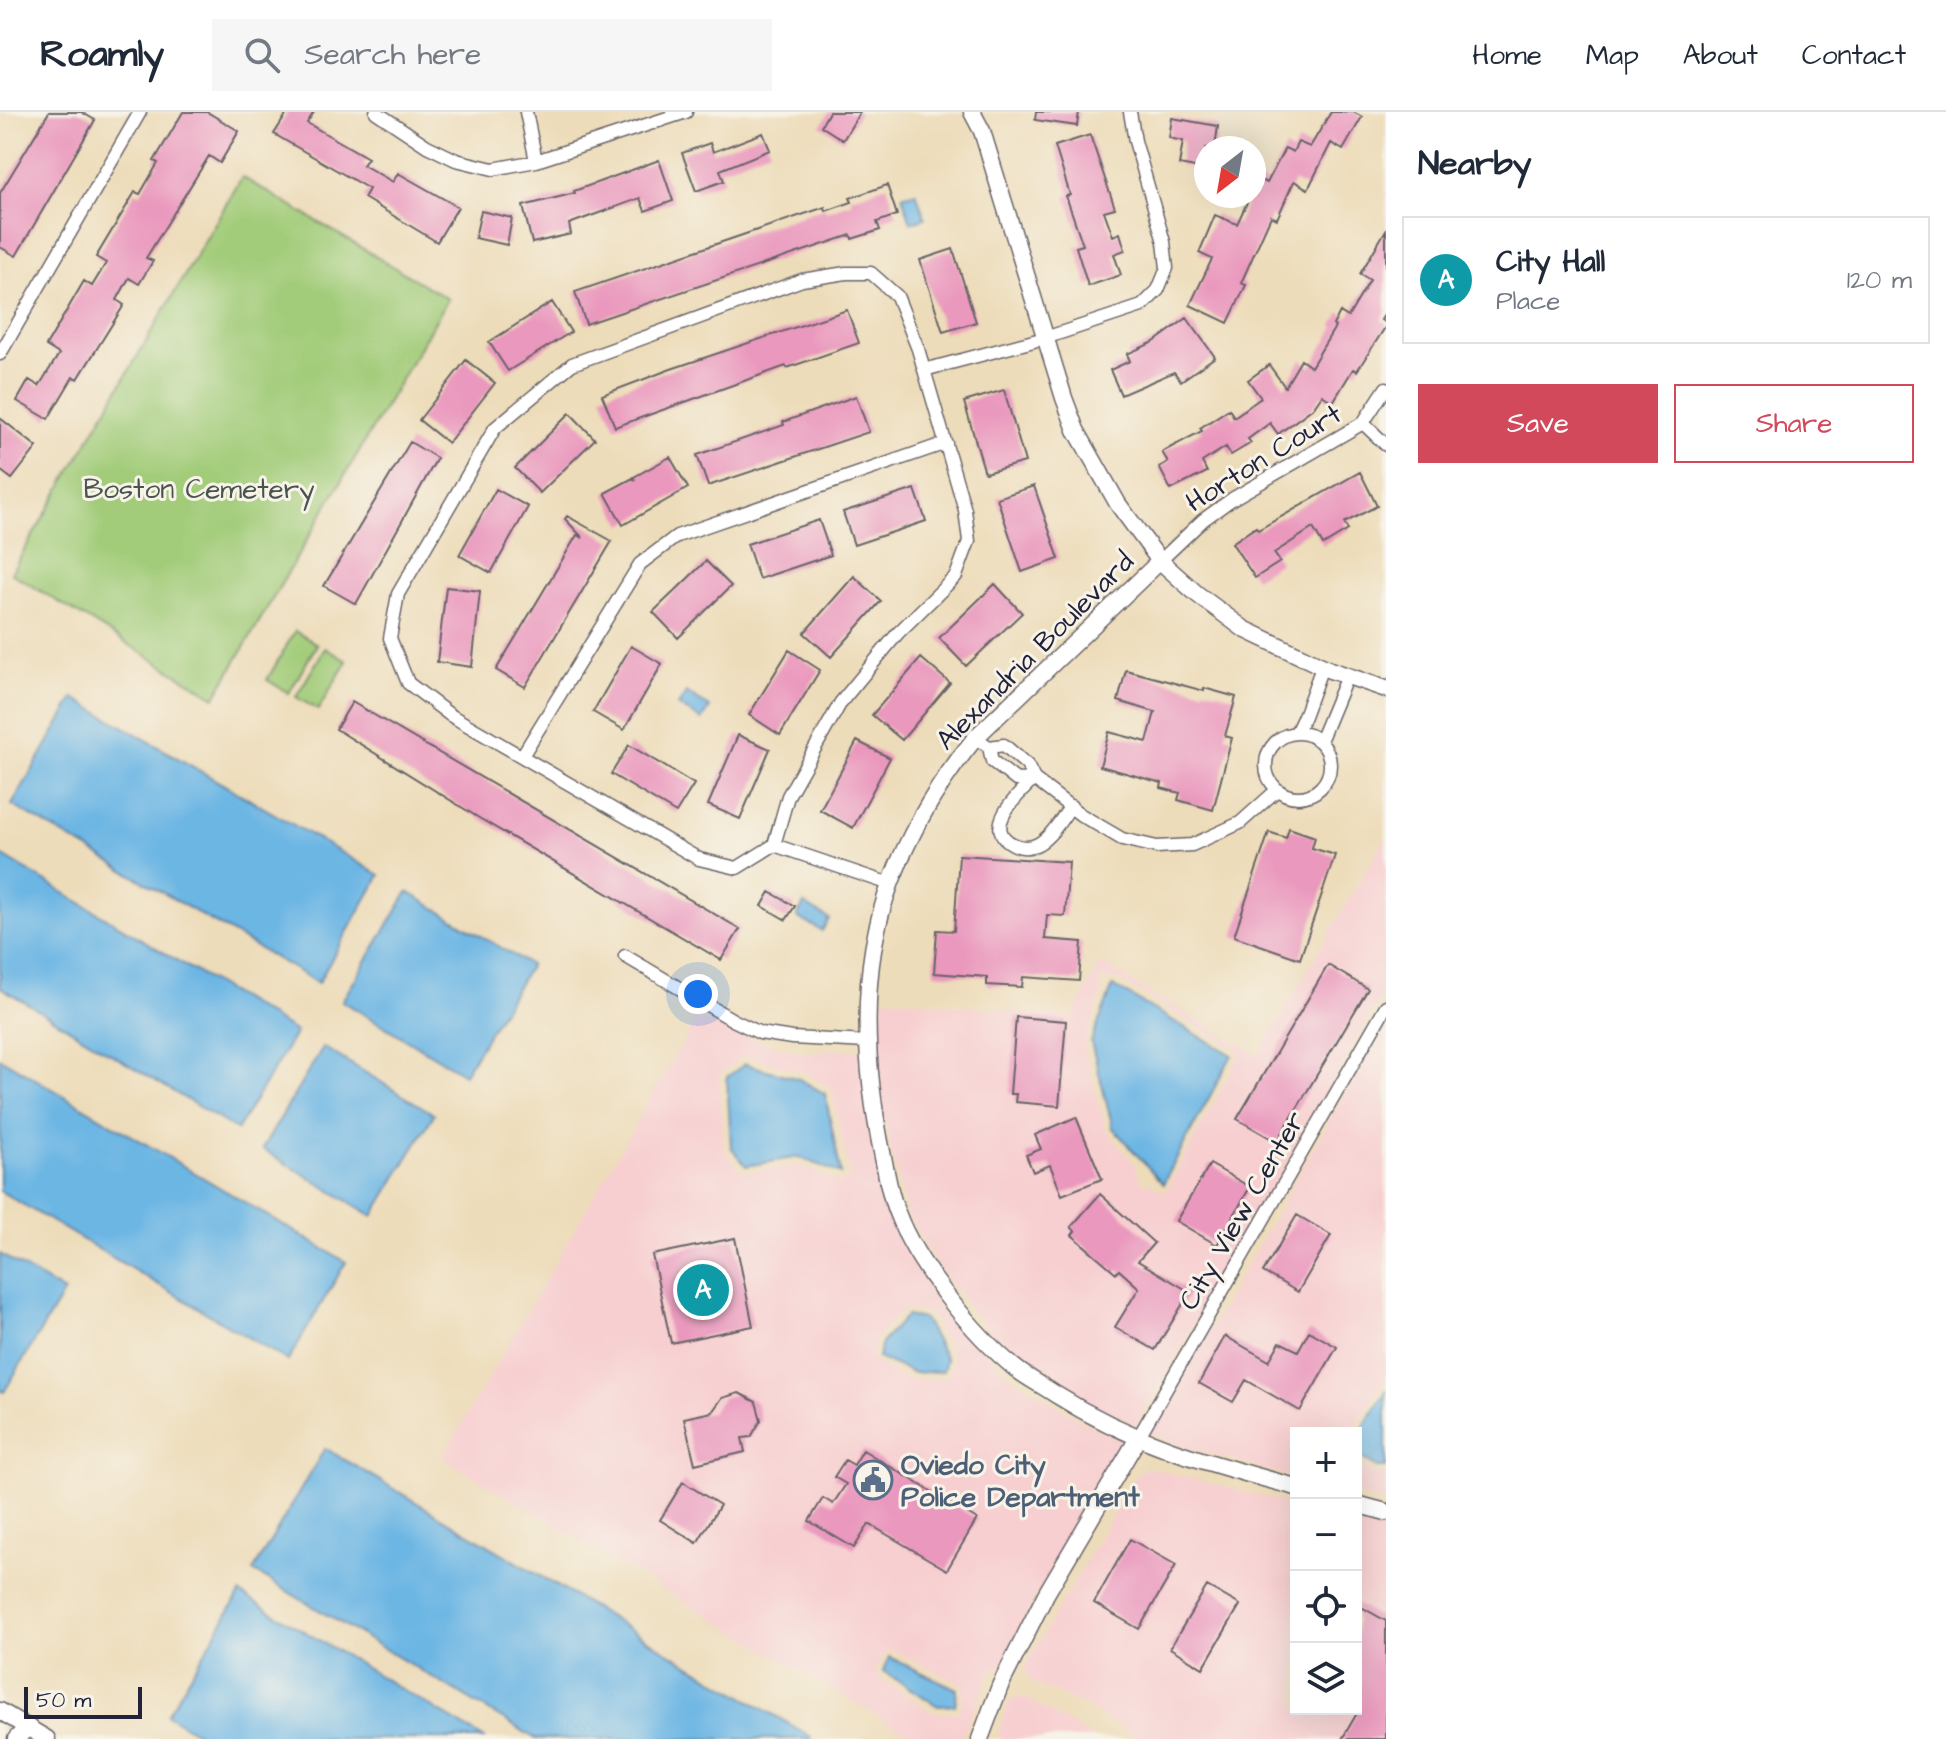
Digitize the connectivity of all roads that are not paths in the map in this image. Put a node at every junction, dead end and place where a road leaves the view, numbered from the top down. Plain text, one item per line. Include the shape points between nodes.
1 (140, 112) edge
2 (376, 112) edge
3 (526, 112) edge
4 (686, 112) edge
5 (972, 112) edge
6 (1130, 112) edge
7 (536, 161) junction
8 (1045, 338) junction
9 (0, 354) edge
10 (924, 370) junction
11 (1386, 388) edge
12 (1363, 423) junction
13 (946, 443) junction
14 (1386, 445) edge
15 (1160, 561) junction
16 (1322, 667) junction
17 (1347, 676) junction
18 (1386, 689) edge
19 (1296, 733) junction
20 (1320, 741) junction
21 (982, 742) junction
22 (522, 756) junction
23 (1034, 779) junction
24 (1277, 790) junction
25 (1071, 806) junction
26 (774, 845) junction
27 (890, 884) junction
28 (625, 956) dead end
29 (1386, 1006) edge
30 (867, 1042) junction
31 (1138, 1438) junction
32 (1290, 1485) edge
33 (1362, 1506) edge
34 (1386, 1512) edge
35 (0, 1711) edge
36 (22, 1735) edge
37 (47, 1739) edge
38 (980, 1739) edge

1 - 9 street
2 - 7 street via 456,160 493,169
3 - 7 street
4 - 7 street
5 - 8 street
6 - 8 street via 1167,268 1158,290 1142,306
8 - 10 street
8 - 15 street via 1090,458
10 - 13 street
10 - 22 street via 897,296 871,273 846,273 802,280 572,364 495,428 398,594 390,638 408,683 450,715
11 - 12 street, Horton Court
12 - 14 street
12 - 15 street, Horton Court via 1232,499
13 - 22 street via 677,536 664,545 640,564
13 - 26 street via 969,541 956,576 898,633 841,702 788,796
15 - 16 street via 1244,629
15 - 21 street, Alexandria Boulevard
16 - 17 street
16 - 19 street
17 - 18 street
17 - 20 street
19 - 20 street
19 - 24 street via 1284,736 1267,755 1265,767
20 - 24 street via 1331,763 1323,787 1300,798
21 - 23 street via 1004,745 1027,765
21 - 23 street via 992,761 1016,780
21 - 27 street, Alexandria Boulevard via 954,764
22 - 26 street via 699,859 737,868
23 - 25 street
23 - 25 street via 1000,820 1008,841 1024,847 1040,843
24 - 25 street via 1240,823 1192,845 1157,847 1122,839
26 - 27 street
27 - 30 street, Alexandria Boulevard via 871,969
28 - 30 street via 760,1033
29 - 31 street, City View Center
30 - 31 street, Alexandria Boulevard via 876,1124 892,1196 898,1216 938,1283 1015,1368
31 - 32 street, Alexandria Boulevard via 1182,1456
31 - 38 street via 1046,1594
33 - 34 street
35 - 36 street
36 - 37 street

